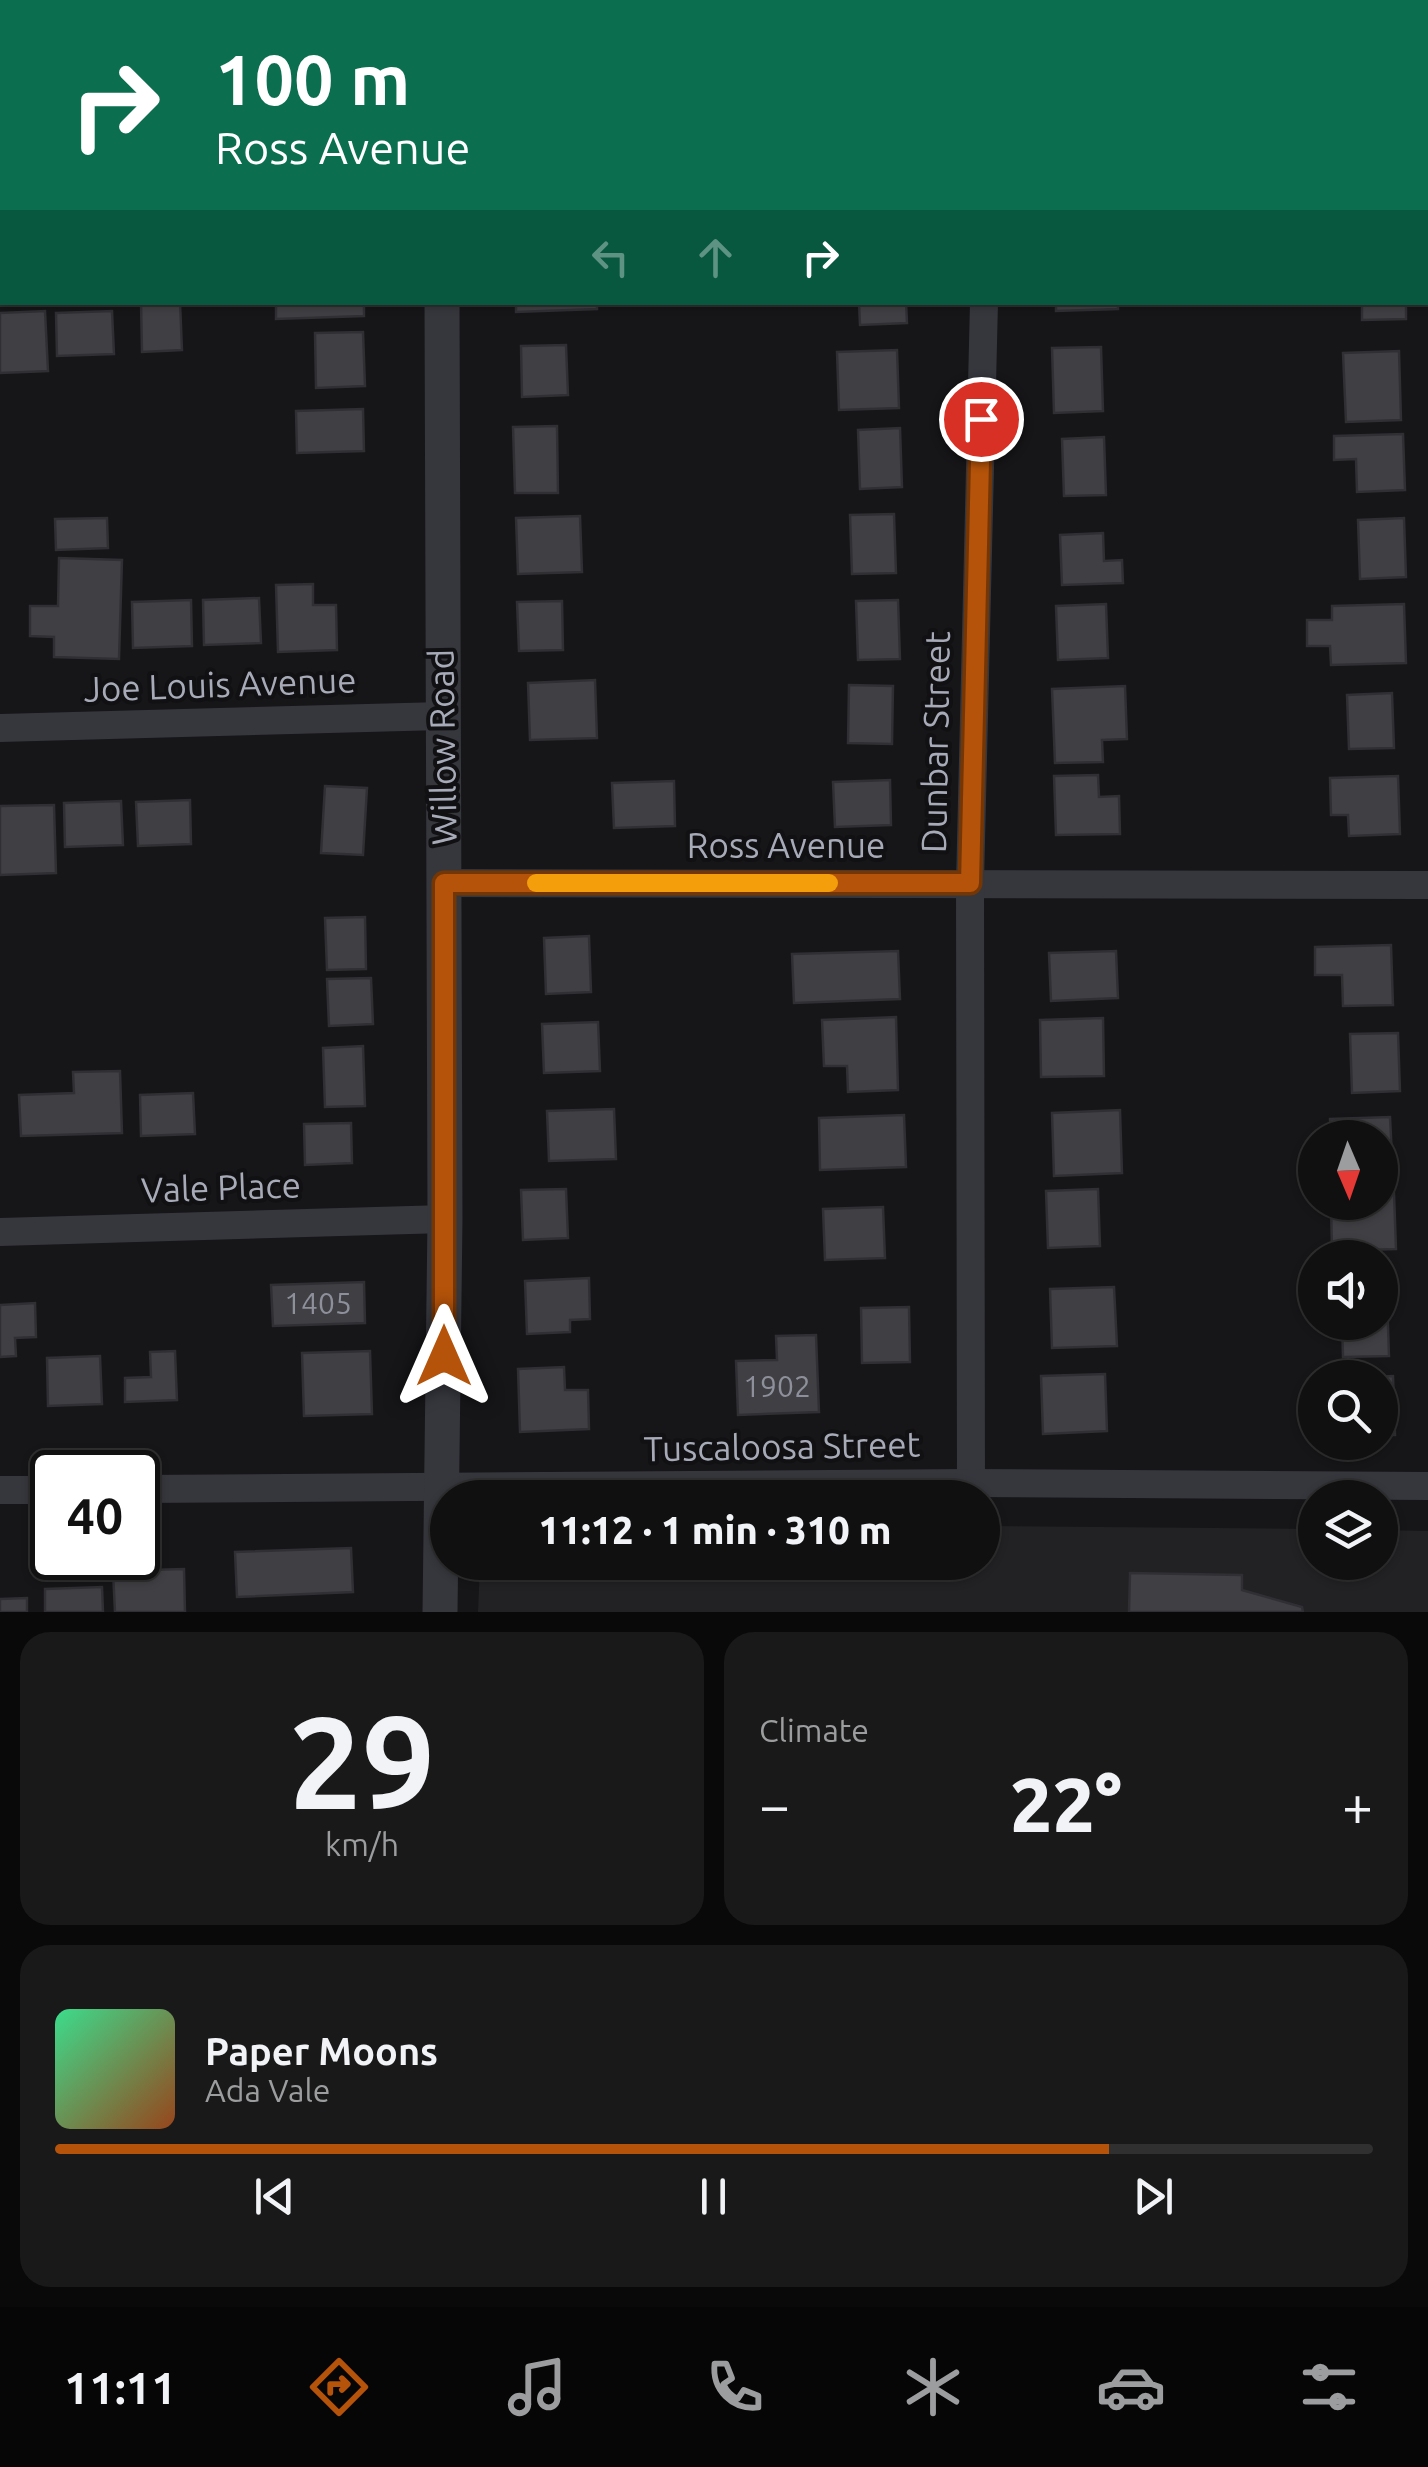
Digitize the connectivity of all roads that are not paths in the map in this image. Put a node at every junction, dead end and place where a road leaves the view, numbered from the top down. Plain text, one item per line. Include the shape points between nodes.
1 (442, 305) edge
2 (984, 305) edge
3 (442, 716) junction
4 (0, 728) edge
5 (444, 883) junction
6 (970, 883) junction
7 (1428, 885) edge
8 (445, 1218) junction
9 (0, 1232) edge
10 (444, 1480) edge
11 (971, 1480) edge
12 (1000, 1483) edge
13 (1428, 1486) edge
14 (430, 1488) edge
15 (160, 1489) edge
16 (0, 1490) edge
17 (30, 1490) edge
18 (441, 1580) edge
19 (440, 1612) edge

1 - 3 street, Willow Road
2 - 6 street, Dunbar Street
3 - 4 street, Joe Louis Avenue
3 - 5 street, Willow Road
5 - 6 street, Ross Avenue
5 - 8 street, Willow Road
6 - 7 street, Ross Avenue
6 - 11 street, Dunbar Street
8 - 9 street, Vale Place
8 - 10 street, Willow Road
12 - 13 street, Tuscaloosa Street
14 - 15 street, Tuscaloosa Street
16 - 17 street
18 - 19 street, Willow Road

